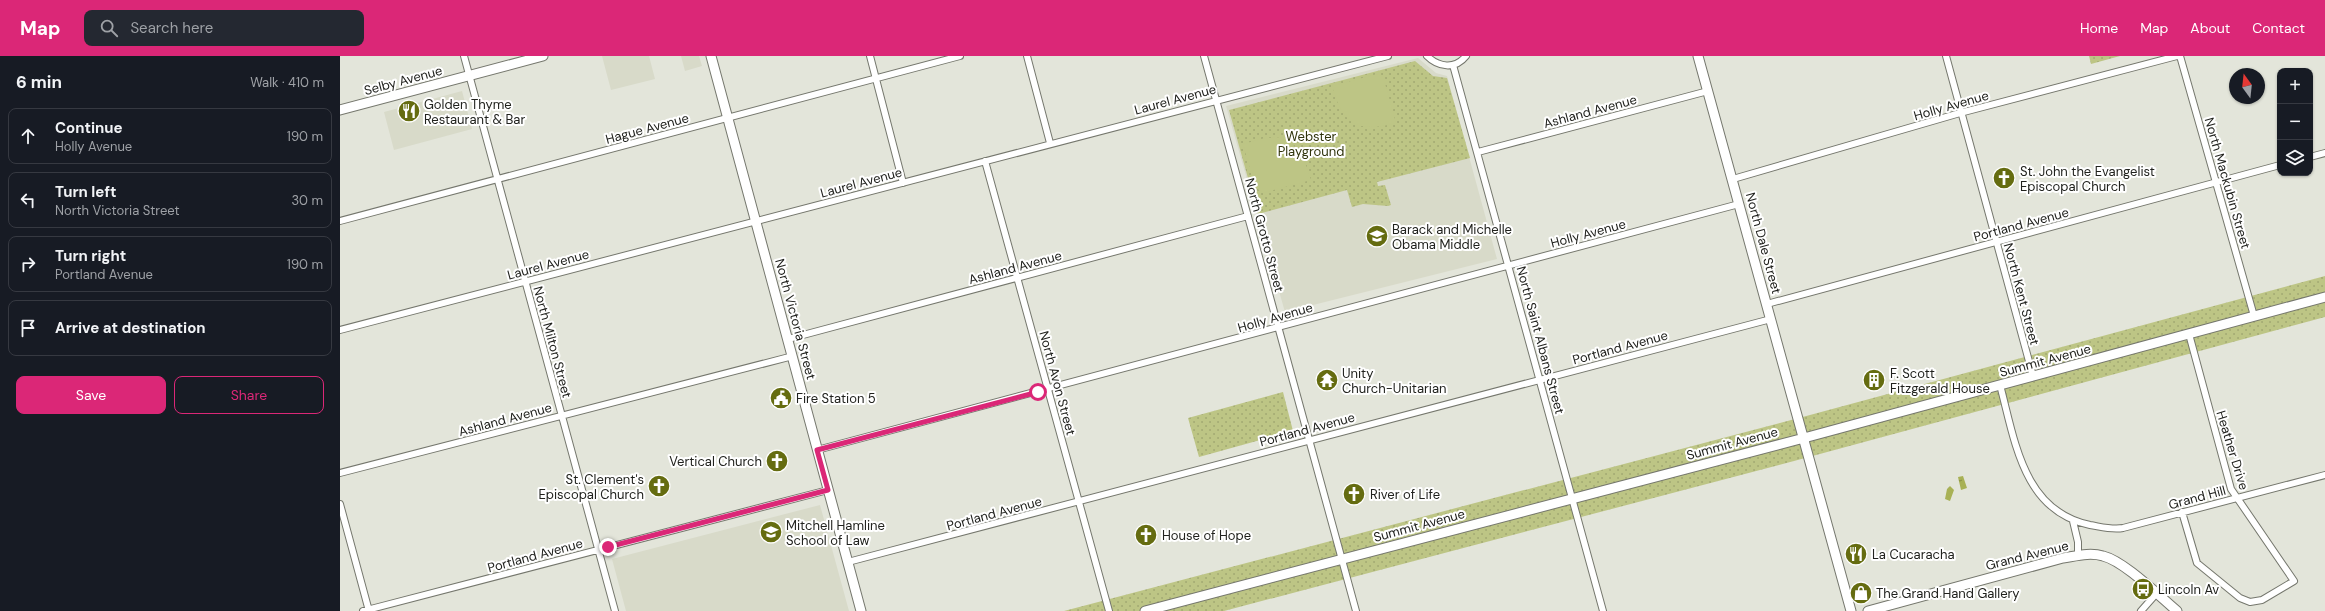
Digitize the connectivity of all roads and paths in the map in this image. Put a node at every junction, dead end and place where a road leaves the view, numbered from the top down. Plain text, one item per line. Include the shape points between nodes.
1 (464, 56) edge
2 (543, 56) edge
3 (711, 56) edge
4 (870, 56) edge
5 (960, 56) edge
6 (1027, 56) edge
7 (1204, 56) edge
8 (1388, 56) edge
9 (1427, 56) edge
10 (1466, 56) edge
11 (1698, 56) edge
12 (1946, 56) edge
13 (2179, 56) edge
14 (1453, 65) junction
15 (469, 76) junction
16 (876, 78) junction
17 (1708, 91) junction
18 (1216, 100) junction
19 (340, 110) edge
20 (1960, 113) junction
21 (727, 117) junction
22 (1050, 144) junction
23 (1478, 152) junction
24 (2325, 153) edge
25 (2313, 156) edge
26 (985, 161) junction
27 (2277, 166) edge
28 (498, 179) junction
29 (1732, 179) junction
30 (2216, 182) junction
31 (903, 183) junction
32 (1739, 204) junction
33 (1248, 216) junction
34 (340, 221) edge
35 (756, 221) junction
36 (1997, 242) junction
37 (1509, 266) junction
38 (1017, 278) junction
39 (526, 281) junction
40 (2325, 297) edge
41 (1767, 304) junction
42 (2254, 316) junction
43 (1771, 319) junction
44 (1279, 327) junction
45 (340, 330) edge
46 (2189, 334) junction
47 (788, 339) junction
48 (793, 356) junction
49 (2034, 376) junction
50 (1540, 379) junction
51 (2000, 385) junction
52 (1048, 390) junction
53 (561, 416) junction
54 (1804, 438) junction
55 (1310, 440) junction
56 (817, 450) junction
57 (340, 473) edge
58 (2325, 475) edge
59 (828, 490) junction
60 (1573, 498) junction
61 (2236, 498) junction
62 (1079, 502) junction
63 (340, 504) edge
64 (2182, 512) junction
65 (2073, 521) junction
66 (598, 550) junction
67 (2078, 555) junction
68 (1342, 559) junction
69 (848, 562) junction
70 (2156, 594) junction
71 (367, 611) edge
72 (615, 611) edge
73 (861, 611) edge
74 (1108, 611) edge
75 (1145, 611) edge
76 (1356, 611) edge
77 (1603, 611) edge
78 (1851, 611) edge
79 (1868, 611) edge
80 (2142, 611) edge
81 (2177, 611) edge

1 - 15 street, North Milton Street
2 - 15 street, Selby Avenue
3 - 21 street, North Victoria Street
4 - 16 street
5 - 16 street, Hague Avenue
6 - 22 street
7 - 18 street, North Grotto Street
8 - 18 street, Laurel Avenue
9 - 14 street via 1437,64
10 - 14 street
11 - 17 street, North Dale Street
12 - 20 street, North Kent Street
13 - 20 street, Holly Avenue
13 - 30 street, North Mackubin Street
14 - 23 street, North Saint Albans Street
15 - 19 street, Selby Avenue
15 - 28 street, North Milton Street
16 - 21 street, Hague Avenue
16 - 31 street
17 - 23 street, Ashland Avenue
17 - 29 street, North Dale Street
18 - 22 street, Laurel Avenue
18 - 33 street, North Grotto Street
20 - 29 street, Holly Avenue
20 - 36 street, North Kent Street
21 - 28 street, Hague Avenue
21 - 35 street, North Victoria Street
22 - 26 street, Laurel Avenue
23 - 37 street, North Saint Albans Street
24 - 25 street
26 - 31 street, Laurel Avenue
26 - 38 street, North Avon Street
27 - 30 street, Portland Avenue
28 - 34 street, Hague Avenue
28 - 39 street, North Milton Street
29 - 32 street, North Dale Street
30 - 36 street, Portland Avenue
30 - 42 street, North Mackubin Street
31 - 35 street, Laurel Avenue
32 - 37 street, Holly Avenue
32 - 41 street, North Dale Street
33 - 38 street, Ashland Avenue
33 - 44 street, North Grotto Street
35 - 39 street, Laurel Avenue
35 - 47 street, North Victoria Street
36 - 41 street, Portland Avenue
36 - 49 street, North Kent Street
37 - 44 street, Holly Avenue
37 - 50 street, North Saint Albans Street
38 - 47 street, Ashland Avenue
38 - 52 street, North Avon Street
39 - 45 street, Laurel Avenue
39 - 53 street, North Milton Street
40 - 42 street, Summit Avenue
41 - 43 street, North Dale Street
42 - 46 street, Summit Avenue
43 - 50 street, Portland Avenue
43 - 54 street, North Dale Street
44 - 52 street, Holly Avenue
44 - 55 street, North Grotto Street
46 - 49 street, Summit Avenue
46 - 61 street, Heather Drive
47 - 48 street, North Victoria Street
48 - 53 street, Ashland Avenue
48 - 56 street, North Victoria Street
49 - 51 street, Summit Avenue
50 - 55 street, Portland Avenue
50 - 60 street, North Saint Albans Street
51 - 54 street, Summit Avenue
51 - 65 street via 2022,463 2031,483 2050,504
52 - 56 street, Holly Avenue
52 - 62 street, North Avon Street
53 - 57 street, Ashland Avenue
53 - 66 street, North Milton Street
54 - 60 street, Summit Avenue
54 - 78 street, North Dale Street
55 - 62 street, Portland Avenue
55 - 68 street, North Grotto Street
56 - 59 street, North Victoria Street
58 - 61 street, Grand Hill
59 - 66 street, Portland Avenue
59 - 69 street, North Victoria Street
60 - 68 street, Summit Avenue
60 - 77 street, North Saint Albans Street
61 - 64 street, Grand Hill
61 - 64 street, Heather Drive via 2294,581 2262,600 2250,602 2240,598 2197,563
62 - 69 street, Portland Avenue
62 - 74 street, North Avon Street
63 - 71 street
64 - 65 street, Grand Hill via 2118,529
65 - 67 street
66 - 71 street, Portland Avenue
66 - 72 street, North Milton Street
67 - 70 street, Grand Avenue via 2103,556 2113,560
67 - 79 street, Grand Avenue
68 - 75 street, Summit Avenue
68 - 76 street, North Grotto Street
69 - 73 street, North Victoria Street
70 - 80 street
70 - 81 street, Grand Avenue

